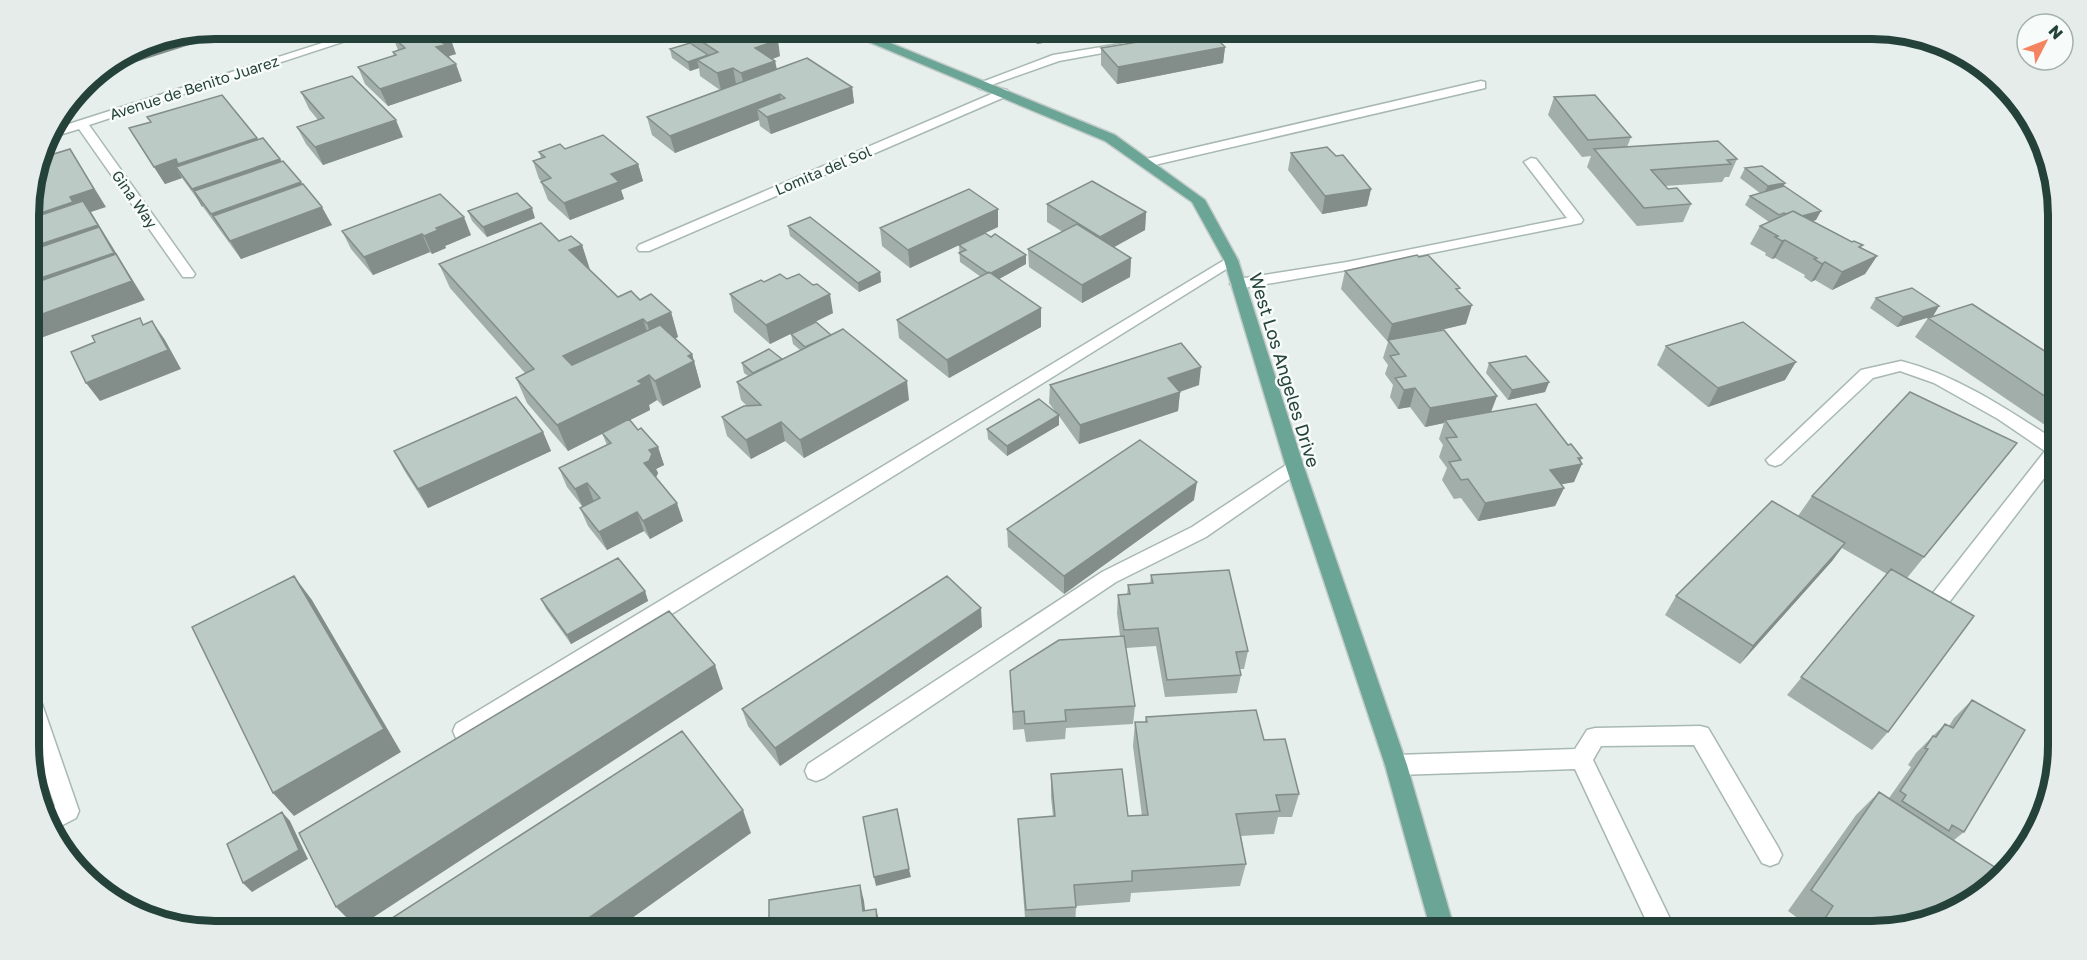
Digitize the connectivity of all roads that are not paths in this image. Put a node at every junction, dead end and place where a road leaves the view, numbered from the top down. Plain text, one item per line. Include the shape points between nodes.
1 (342, 39) edge
2 (873, 39) edge
3 (1137, 44) edge
4 (980, 85) junction
5 (1481, 85) dead end
6 (1003, 93) junction
7 (82, 124) junction
8 (61, 131) edge
9 (1531, 162) dead end
10 (1146, 163) junction
11 (644, 248) dead end
12 (1231, 260) junction
13 (188, 274) dead end
14 (1238, 284) junction
15 (2048, 444) edge
16 (1775, 460) dead end
17 (2048, 461) edge
18 (1295, 467) junction
19 (1940, 599) edge
20 (39, 727) edge
21 (464, 731) edge
22 (1581, 759) junction
23 (1396, 765) junction
24 (816, 771) dead end
25 (55, 818) edge
26 (1770, 855) dead end
27 (1440, 921) edge
28 (1659, 921) edge

1 - 7 street, Avenue de Benito Juarez
2 - 4 main road, West Los Angeles Drive
3 - 4 street via 1057,58
4 - 6 main road, West Los Angeles Drive
5 - 10 street
6 - 10 main road, West Los Angeles Drive via 1110,138
6 - 11 street, Lomita del Sol
7 - 8 street, Avenue de Benito Juarez
7 - 13 street, Gina Way
9 - 14 street via 1576,220
10 - 12 main road, West Los Angeles Drive via 1198,200
12 - 14 main road, West Los Angeles Drive
12 - 21 street
14 - 18 main road, West Los Angeles Drive
15 - 16 street via 1940,379 1901,366 1867,374
17 - 19 street
18 - 23 main road, West Los Angeles Drive
18 - 24 street via 1199,532 1109,577
20 - 25 street via 68,811
22 - 23 street
22 - 26 street via 1595,737 1700,735
22 - 28 street
23 - 27 main road, West Los Angeles Drive

